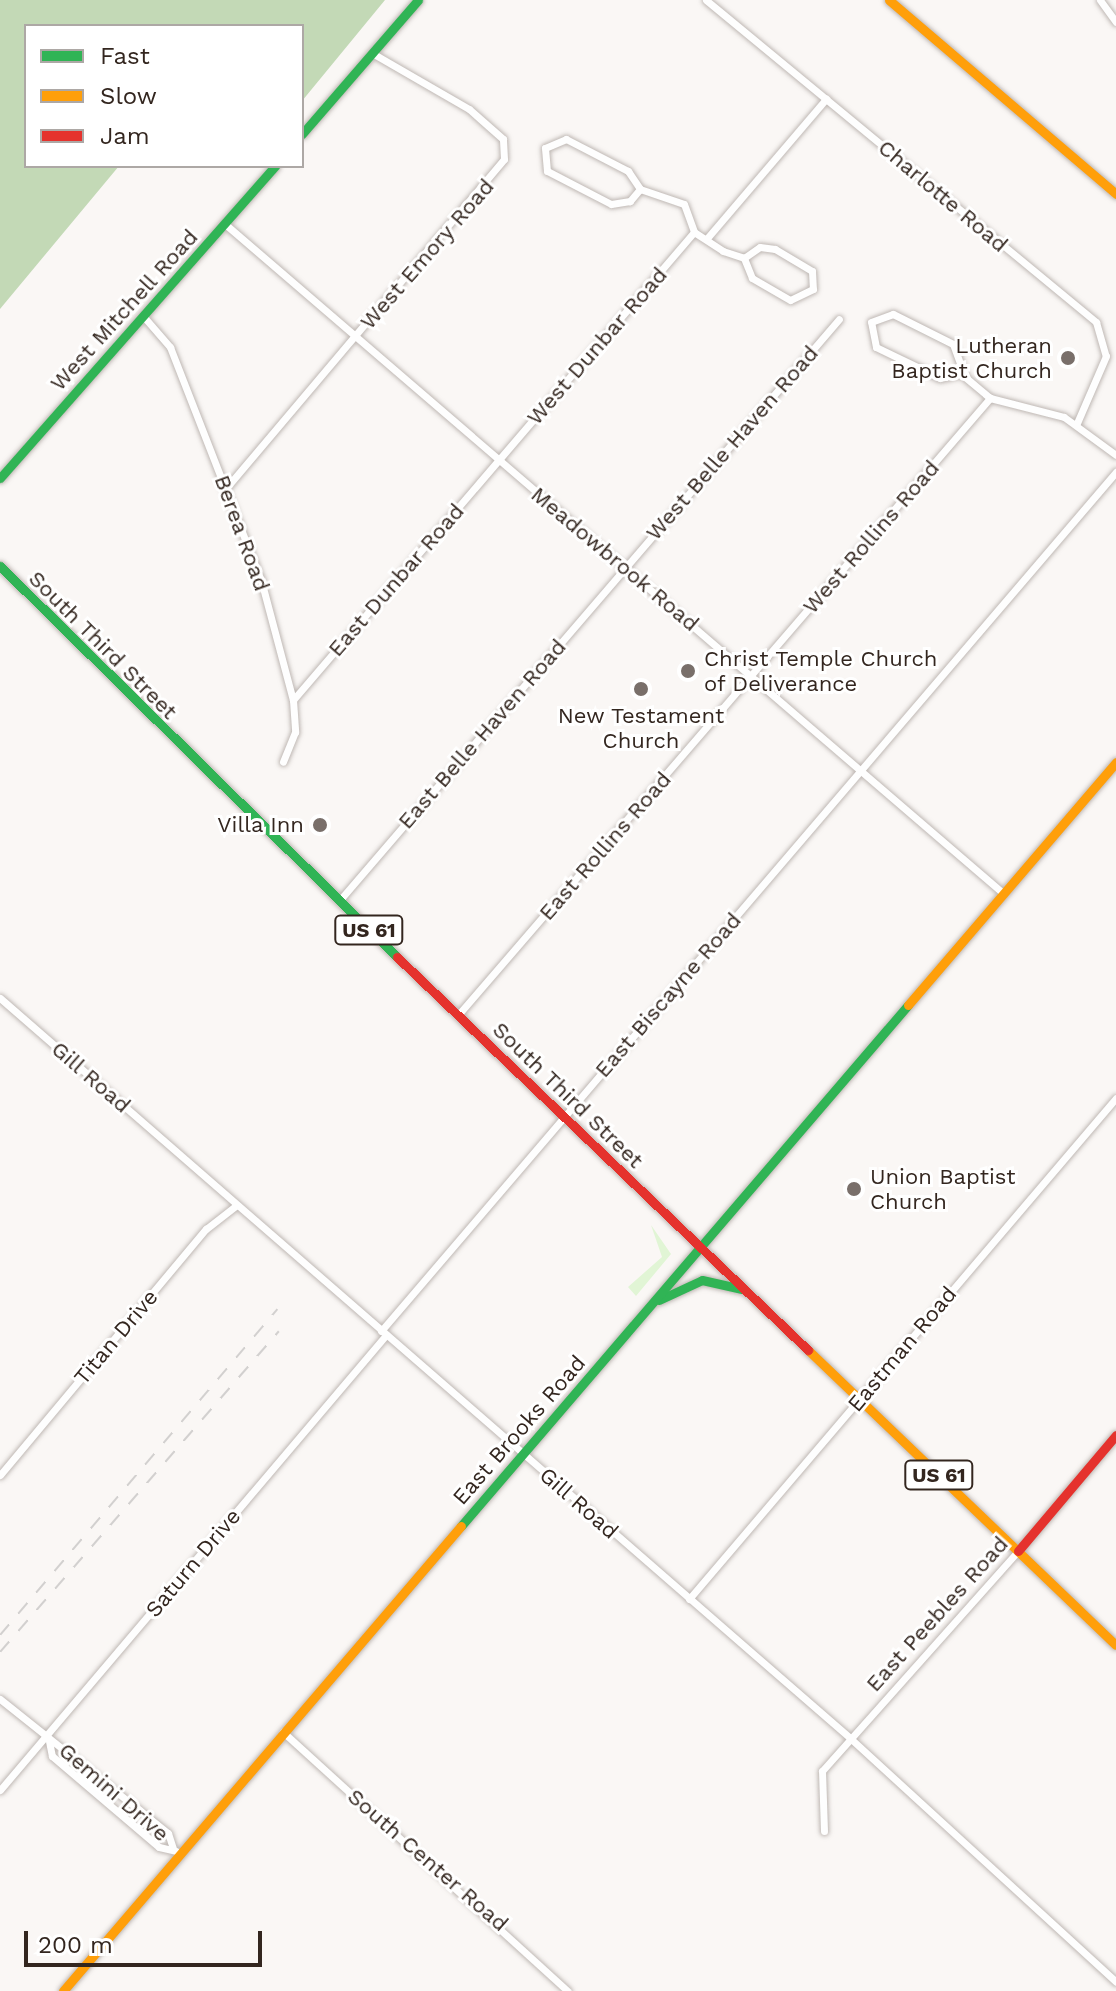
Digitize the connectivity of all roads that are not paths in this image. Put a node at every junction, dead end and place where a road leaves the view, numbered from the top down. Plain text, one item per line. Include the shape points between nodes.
1 (418, 0) edge
2 (706, 0) edge
3 (889, 0) edge
4 (1100, 0) edge
5 (1116, 22) edge
6 (372, 53) junction
7 (826, 99) junction
8 (304, 132) edge
9 (273, 168) edge
10 (640, 189) junction
11 (1116, 194) edge
12 (225, 224) junction
13 (694, 232) junction
14 (708, 237) junction
15 (744, 258) junction
16 (144, 317) junction
17 (839, 319) dead end
18 (357, 337) junction
19 (963, 373) junction
20 (990, 398) junction
21 (1077, 423) junction
22 (1116, 455) edge
23 (499, 460) junction
24 (1116, 472) edge
25 (0, 478) edge
26 (227, 487) junction
27 (0, 566) edge
28 (626, 567) junction
29 (751, 676) junction
30 (293, 700) junction
31 (283, 762) dead end
32 (1116, 762) edge
33 (862, 770) junction
34 (1004, 894) junction
35 (339, 901) junction
36 (0, 998) edge
37 (458, 1015) junction
38 (1116, 1098) edge
39 (564, 1116) junction
40 (237, 1205) junction
41 (702, 1248) junction
42 (742, 1289) junction
43 (649, 1306) junction
44 (384, 1333) junction
45 (859, 1399) junction
46 (1116, 1435) edge
47 (521, 1454) junction
48 (0, 1475) edge
49 (1018, 1551) junction
50 (689, 1599) junction
51 (1116, 1645) edge
52 (0, 1699) edge
53 (283, 1732) junction
54 (850, 1738) junction
55 (47, 1740) junction
56 (0, 1790) edge
57 (824, 1831) dead end
58 (176, 1851) junction
59 (1116, 1982) edge
60 (63, 1991) edge
61 (568, 1991) edge

1 - 6 main road
2 - 7 street, Charlotte Road
3 - 11 main road
4 - 5 street
6 - 8 main road
6 - 18 street, West Emory Road via 465,106 503,139 505,153
7 - 14 street
7 - 21 street, Charlotte Road via 1100,327 1105,363
9 - 12 main road, West Mitchell Road
10 - 10 street via 631,173 566,139 545,148 547,171 611,204 630,201
10 - 13 street via 684,204
12 - 16 main road, West Mitchell Road
12 - 18 street, Meadowbrook Road
13 - 14 street
13 - 23 street, West Dunbar Road
14 - 15 street
15 - 15 street via 752,278 790,300 813,289 812,271 775,249 760,247
16 - 25 main road, West Mitchell Road
16 - 26 street, Berea Road via 170,347
17 - 28 street, West Belle Haven Road
18 - 23 street, Meadowbrook Road
18 - 26 street, West Emory Road
19 - 19 street via 953,344 893,314 871,322 876,347 940,378
19 - 20 street
20 - 21 street
20 - 29 street, West Rollins Road
21 - 22 street
23 - 28 street, Meadowbrook Road
23 - 30 street, East Dunbar Road
24 - 33 street, East Biscayne Road
26 - 30 street, Berea Road
27 - 35 main road, South Third Street / US 61
28 - 29 street, Meadowbrook Road
28 - 35 street, East Belle Haven Road
29 - 33 street, Meadowbrook Road
29 - 37 street, East Rollins Road
30 - 31 street, Berea Road via 294,742
32 - 34 main road, East Brooks Road
33 - 34 street, Meadowbrook Road
33 - 39 street, East Biscayne Road
34 - 41 main road, East Brooks Road
35 - 37 main road, South Third Street / US 61
36 - 40 street, Gill Road
37 - 39 main road, South Third Street / US 61
38 - 45 street, Eastman Road
39 - 41 main road, South Third Street / US 61
39 - 44 street, East Biscayne Road
40 - 44 street, Gill Road
40 - 48 street, Titan Drive via 206,1229
41 - 42 main road, South Third Street / US 61
41 - 43 main road, East Brooks Road
42 - 43 main road via 689,1282
42 - 45 main road, South Third Street / US 61
43 - 47 main road, East Brooks Road
44 - 47 street, Gill Road
44 - 55 street, Saturn Drive
45 - 49 main road, South Third Street / US 61
45 - 50 street, Eastman Road
46 - 49 main road, East Peebles Road
47 - 50 street, Gill Road
47 - 53 main road, East Brooks Road
49 - 51 main road, South Third Street / US 61
49 - 54 street, East Peebles Road
50 - 54 street, Gill Road
52 - 55 street, Gemini Drive
53 - 58 main road, East Brooks Road
53 - 61 street, South Center Road
54 - 57 street, East Peebles Road via 822,1771
54 - 59 street, Gill Road
55 - 56 street, Saturn Drive
55 - 58 street, Gemini Drive via 52,1756 159,1847
55 - 58 street, Gemini Drive via 62,1742 133,1803 171,1836
58 - 60 main road, East Brooks Road

